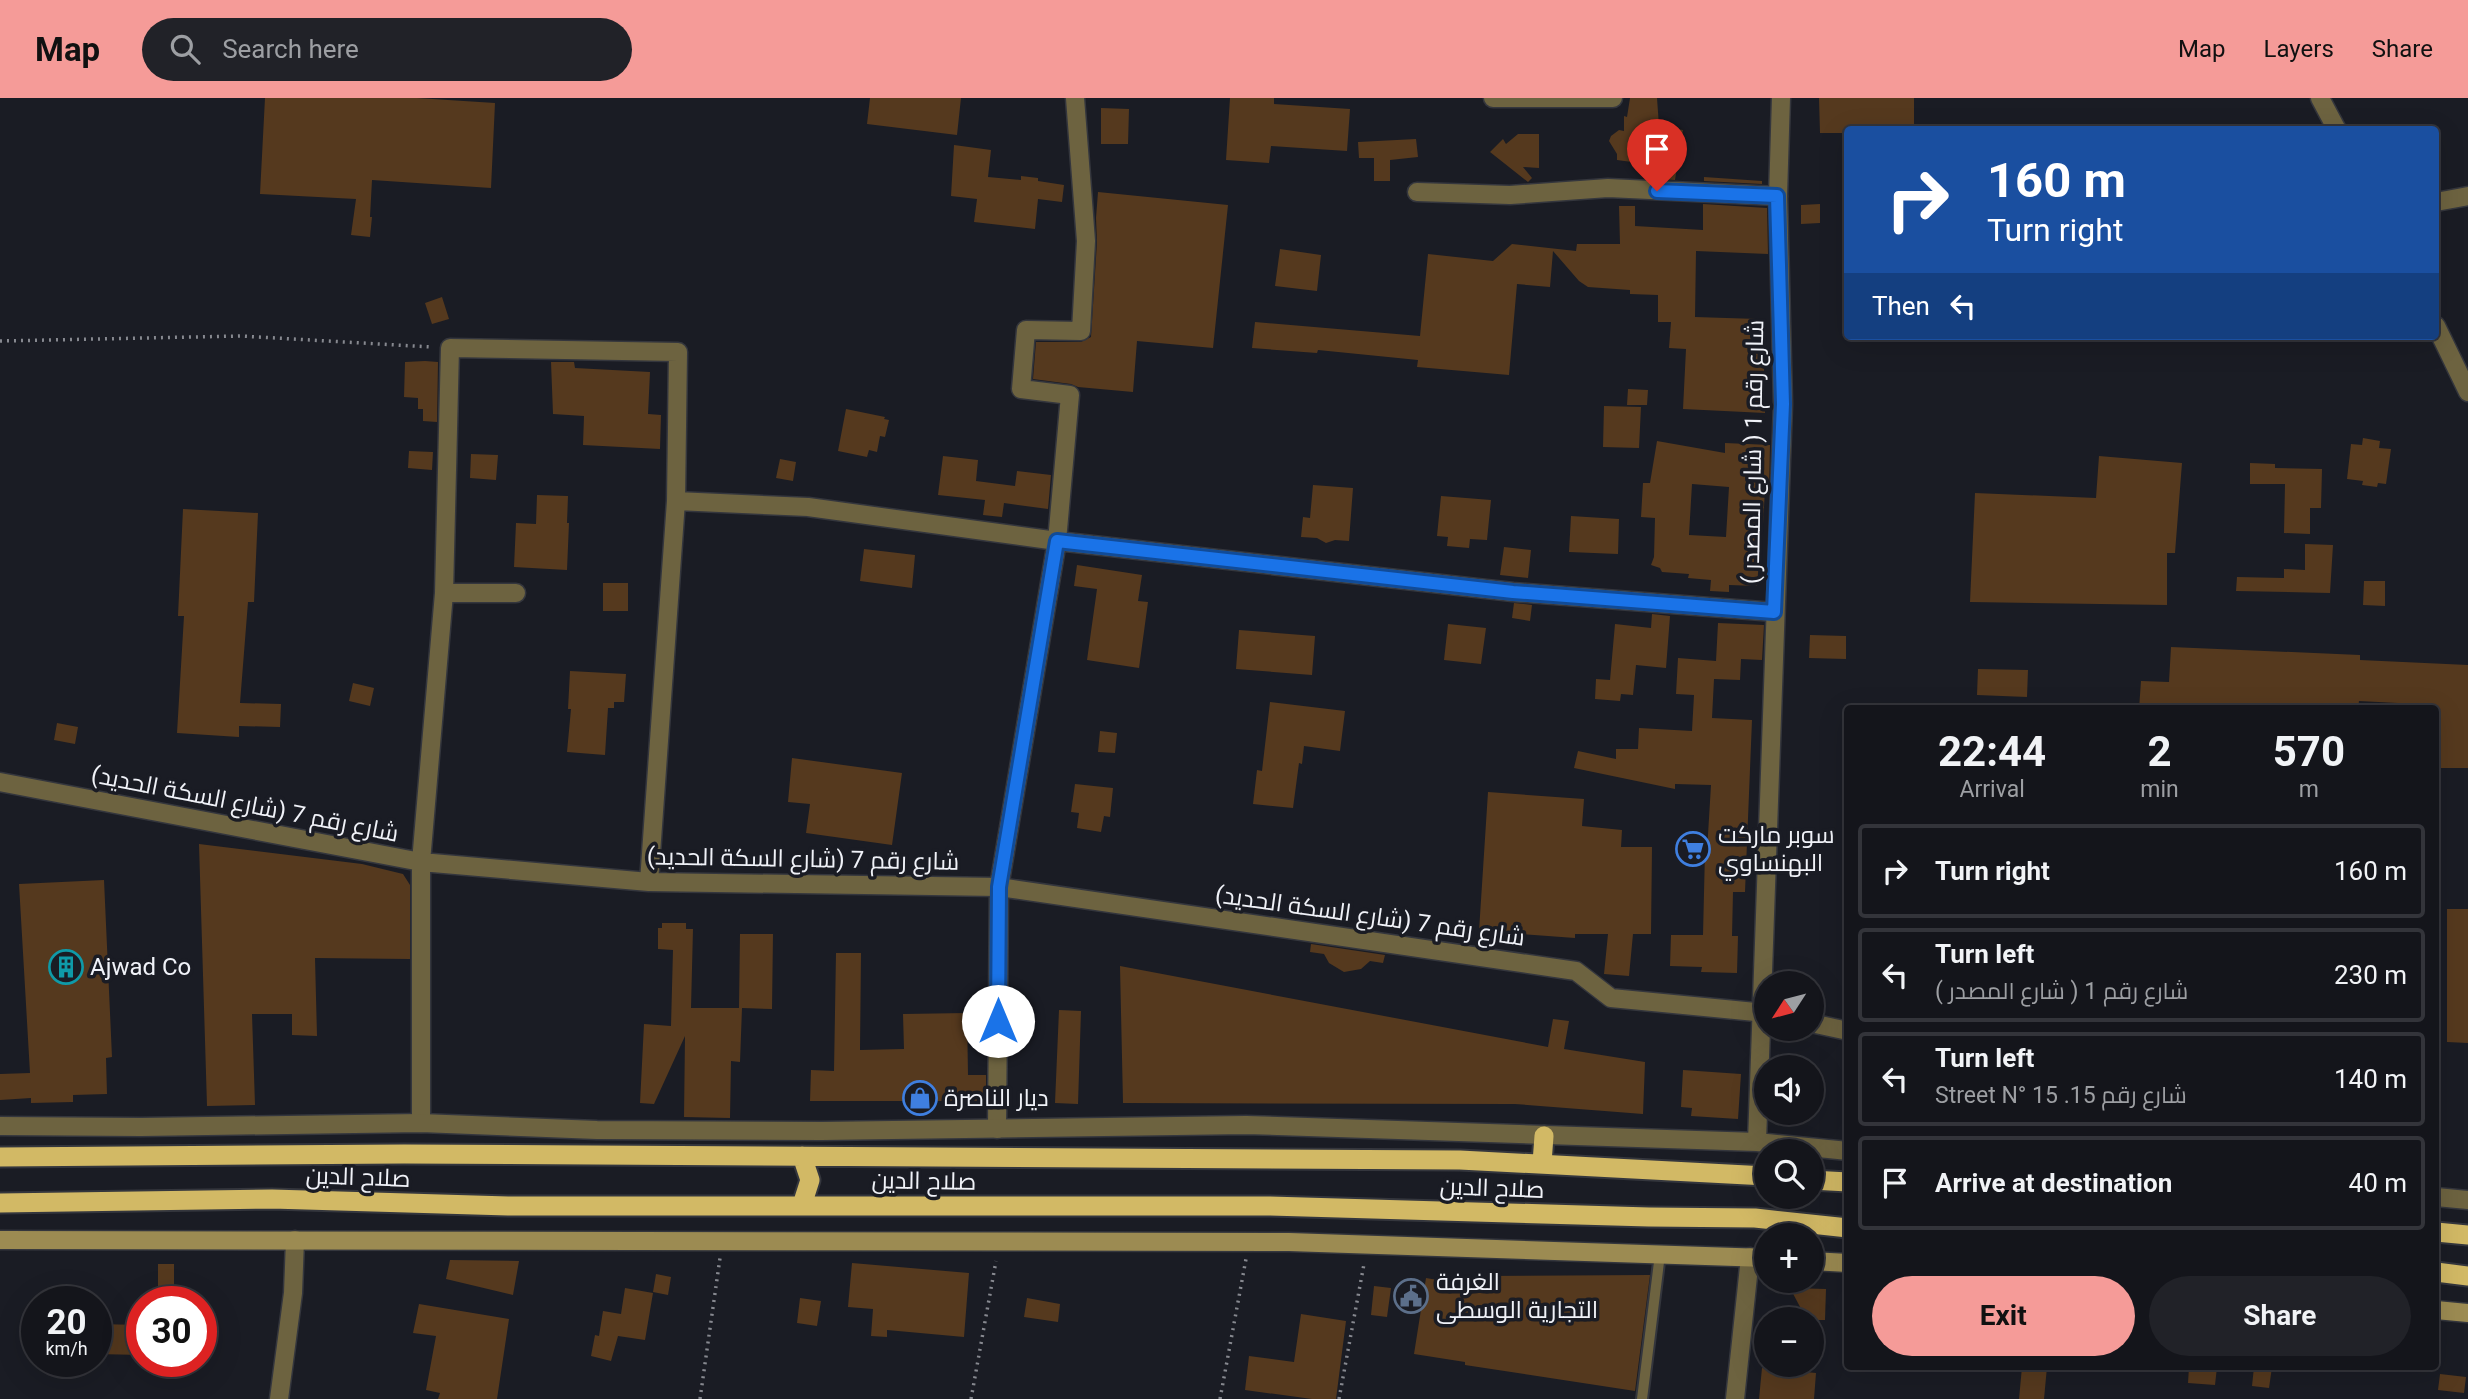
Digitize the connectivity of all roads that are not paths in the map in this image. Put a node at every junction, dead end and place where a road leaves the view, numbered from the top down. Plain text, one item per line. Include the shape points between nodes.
1 (1074, 98) edge
2 (1493, 98) edge
3 (1613, 98) edge
4 (1781, 98) edge
5 (2320, 98) edge
6 (2335, 126) edge
7 (1417, 191) dead end
8 (1777, 196) junction
9 (2468, 196) edge
10 (2439, 201) edge
11 (2439, 332) edge
12 (2468, 392) edge
13 (676, 501) junction
14 (1057, 541) junction
15 (443, 593) junction
16 (516, 593) dead end
17 (1774, 612) junction
18 (0, 782) edge
19 (421, 862) junction
20 (649, 881) junction
21 (999, 887) junction
22 (1764, 971) edge
23 (1754, 1011) edge
24 (1824, 1026) edge
25 (1844, 1030) edge
26 (1762, 1041) edge
27 (421, 1123) junction
28 (0, 1126) edge
29 (997, 1129) junction
30 (1544, 1136) junction
31 (1757, 1139) edge
32 (1754, 1142) edge
33 (1824, 1149) edge
34 (1844, 1151) edge
35 (0, 1157) edge
36 (802, 1157) junction
37 (1542, 1163) junction
38 (1754, 1175) edge
39 (1824, 1181) edge
40 (1844, 1182) edge
41 (2439, 1197) edge
42 (2468, 1200) edge
43 (0, 1203) edge
44 (802, 1205) junction
45 (1844, 1228) edge
46 (2439, 1232) edge
47 (2468, 1235) edge
48 (0, 1240) edge
49 (295, 1240) junction
50 (1660, 1254) junction
51 (1754, 1258) edge
52 (1824, 1262) edge
53 (1844, 1264) edge
54 (2439, 1272) edge
55 (2468, 1276) edge
56 (1754, 1283) edge
57 (2439, 1310) edge
58 (2468, 1313) edge
59 (279, 1399) edge
60 (1642, 1399) edge
61 (1735, 1399) edge

1 - 14 street via 1086,241 1081,331 1026,330 1021,390 1070,395
2 - 3 street
4 - 8 street, شارع رقم 1 ( شارع المصدر )
5 - 6 street
7 - 8 street via 1510,195 1608,188
8 - 17 street, شارع رقم 1 ( شارع المصدر ) via 1783,404
9 - 10 street
11 - 12 street
13 - 14 street via 808,507
13 - 15 street via 678,352 450,348
13 - 20 street
14 - 17 street via 1513,592
14 - 21 street
15 - 16 street
15 - 19 street
17 - 22 street, شارع رقم 1 ( شارع المصدر )
18 - 19 street, شارع رقم 7 (شارع السكة الحديد)
19 - 20 street, شارع رقم 7 (شارع السكة الحديد)
19 - 27 street
20 - 21 street, شارع رقم 7 (شارع السكة الحديد)
21 - 23 street, شارع رقم 7 (شارع السكة الحديد) via 1576,971 1611,998
21 - 29 street
24 - 25 street
26 - 31 street, شارع رقم 1 ( شارع المصدر )
27 - 28 street
27 - 29 street via 610,1130
29 - 30 street via 1246,1125
30 - 32 street
30 - 37 highway
33 - 34 street
35 - 36 highway, صلاح الدين
36 - 37 highway, صلاح الدين
36 - 44 highway via 810,1180
37 - 38 highway, صلاح الدين
39 - 40 highway
41 - 42 street
43 - 44 highway, صلاح الدين via 272,1199 509,1206
44 - 45 highway, صلاح الدين via 1270,1206 1755,1218
46 - 47 highway
48 - 49 main road
49 - 50 main road via 1249,1243
49 - 59 street
50 - 51 main road
50 - 60 lane
52 - 53 main road
54 - 55 highway
56 - 61 street
57 - 58 main road

